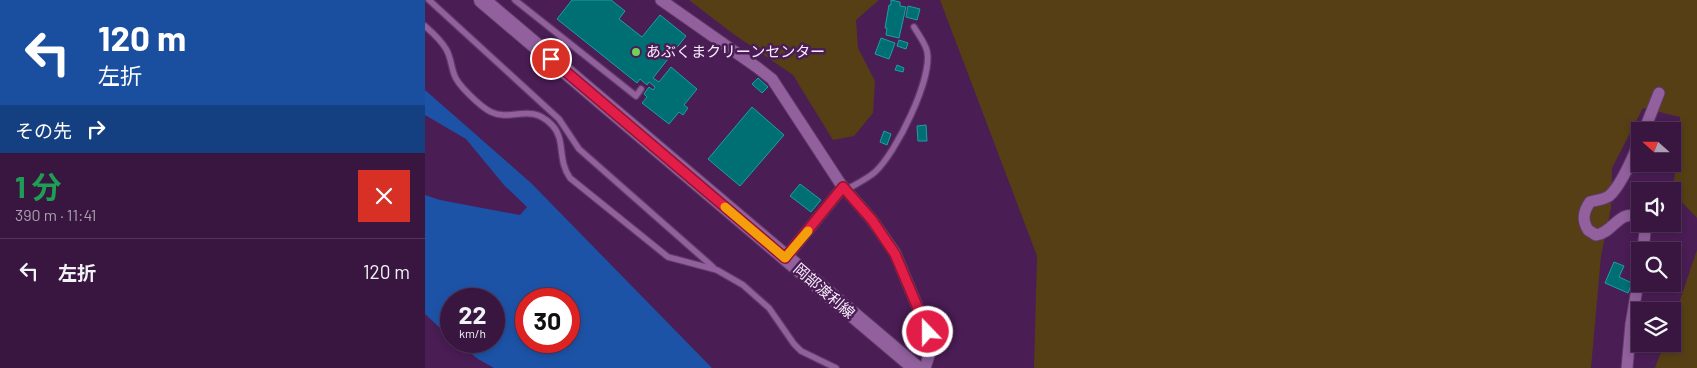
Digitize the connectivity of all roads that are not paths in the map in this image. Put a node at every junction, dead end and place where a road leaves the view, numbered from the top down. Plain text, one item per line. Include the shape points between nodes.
1 (429, 0) edge
2 (481, 0) edge
3 (515, 0) edge
4 (661, 0) edge
5 (425, 26) edge
6 (914, 28) dead end
7 (641, 89) dead end
8 (1659, 92) dead end
9 (1647, 122) edge
10 (1631, 161) edge
11 (845, 189) junction
12 (1631, 216) edge
13 (785, 258) junction
14 (717, 270) junction
15 (1636, 292) edge
16 (836, 368) edge
17 (916, 368) edge
18 (925, 368) edge
19 (1627, 368) edge

1 - 14 lane via 559,119 579,149
2 - 13 main road, 岡部渡利線
3 - 7 lane via 636,96
4 - 11 street via 773,79
5 - 14 lane via 447,50 458,82 480,104 498,114 541,116 559,133 563,164 571,178 668,257
6 - 11 lane via 927,49 928,66 923,86 883,163 874,173
8 - 9 street
10 - 12 street via 1610,195 1590,202 1584,219 1588,230 1596,235 1607,231 1621,217
11 - 13 street
11 - 18 street via 895,254 932,346
13 - 17 main road, 岡部渡利線
14 - 16 lane via 743,285 769,308 801,351
15 - 19 street

